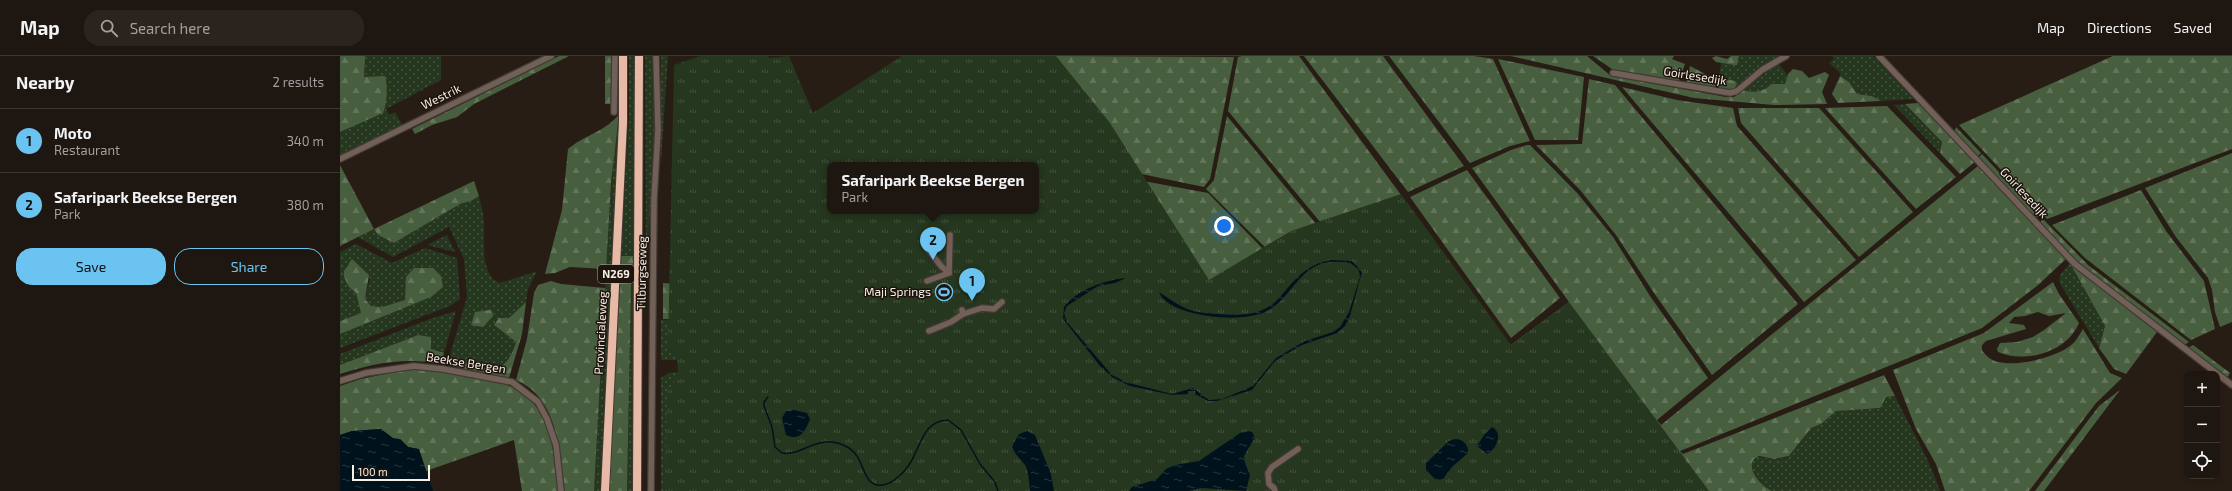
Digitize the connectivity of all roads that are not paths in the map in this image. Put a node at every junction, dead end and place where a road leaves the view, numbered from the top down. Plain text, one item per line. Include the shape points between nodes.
1 (551, 56) edge
2 (615, 56) edge
3 (624, 56) edge
4 (639, 56) edge
5 (656, 56) edge
6 (1786, 56) edge
7 (1879, 56) edge
8 (1613, 73) dead end
9 (614, 112) dead end
10 (340, 159) edge
11 (950, 235) dead end
12 (926, 247) dead end
13 (949, 273) junction
14 (927, 281) dead end
15 (1002, 302) dead end
16 (929, 331) dead end
17 (340, 381) edge
18 (2232, 385) edge
19 (1298, 449) dead end
20 (562, 491) edge
21 (605, 491) edge
22 (637, 491) edge
23 (651, 491) edge
24 (1275, 491) edge

1 - 10 street, Westrik
2 - 9 street
3 - 21 highway, Provincialeweg / N269
4 - 22 highway, N269
5 - 23 street, Tilburgseweg via 658,130 654,199
6 - 8 street, Goirlesedijk via 1762,70 1737,91 1730,93
7 - 18 street, Goirlesedijk via 2076,264
11 - 13 street
12 - 13 street
13 - 14 street
15 - 16 street via 994,309 982,308 963,312 951,322
17 - 20 street, Beekse Bergen via 366,373 414,366 512,382 538,402 547,419 556,445
19 - 24 street via 1272,467 1268,473 1269,484

